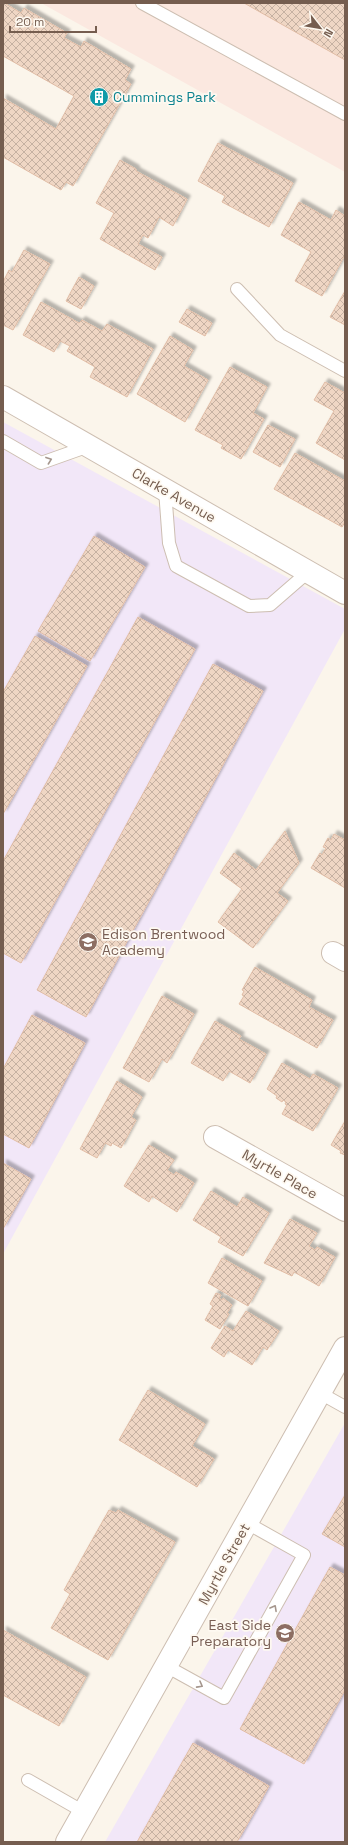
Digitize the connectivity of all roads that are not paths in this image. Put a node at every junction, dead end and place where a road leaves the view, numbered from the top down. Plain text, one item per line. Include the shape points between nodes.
1 (142, 3) edge
2 (345, 114) edge
3 (237, 289) dead end
4 (345, 371) edge
5 (3, 397) edge
6 (3, 441) edge
7 (89, 446) junction
8 (165, 490) junction
9 (308, 572) junction
10 (345, 592) edge
11 (215, 1137) dead end
12 (345, 1210) edge
13 (345, 1348) edge
14 (339, 1375) edge
15 (320, 1393) junction
16 (345, 1407) edge
17 (246, 1523) junction
18 (166, 1666) junction
19 (28, 1780) dead end
20 (84, 1812) junction
21 (67, 1842) edge

1 - 2 lane
3 - 4 lane via 280,335
5 - 7 street, Clarke Avenue
6 -> 7 lane via 41,463
7 - 8 street, Clarke Avenue
8 - 9 street, Clarke Avenue
8 - 9 lane via 169,543 176,566 249,606 270,605
9 - 10 street, Clarke Avenue
11 - 12 street, Myrtle Place
13 - 14 street, Myrtle Street
14 - 15 street, Myrtle Street
15 - 16 lane
15 - 17 street, Myrtle Street
17 - 18 street, Myrtle Street
18 -> 17 lane via 224,1698 304,1555
18 - 20 street, Myrtle Street
19 - 20 lane
20 - 21 street, Myrtle Street

